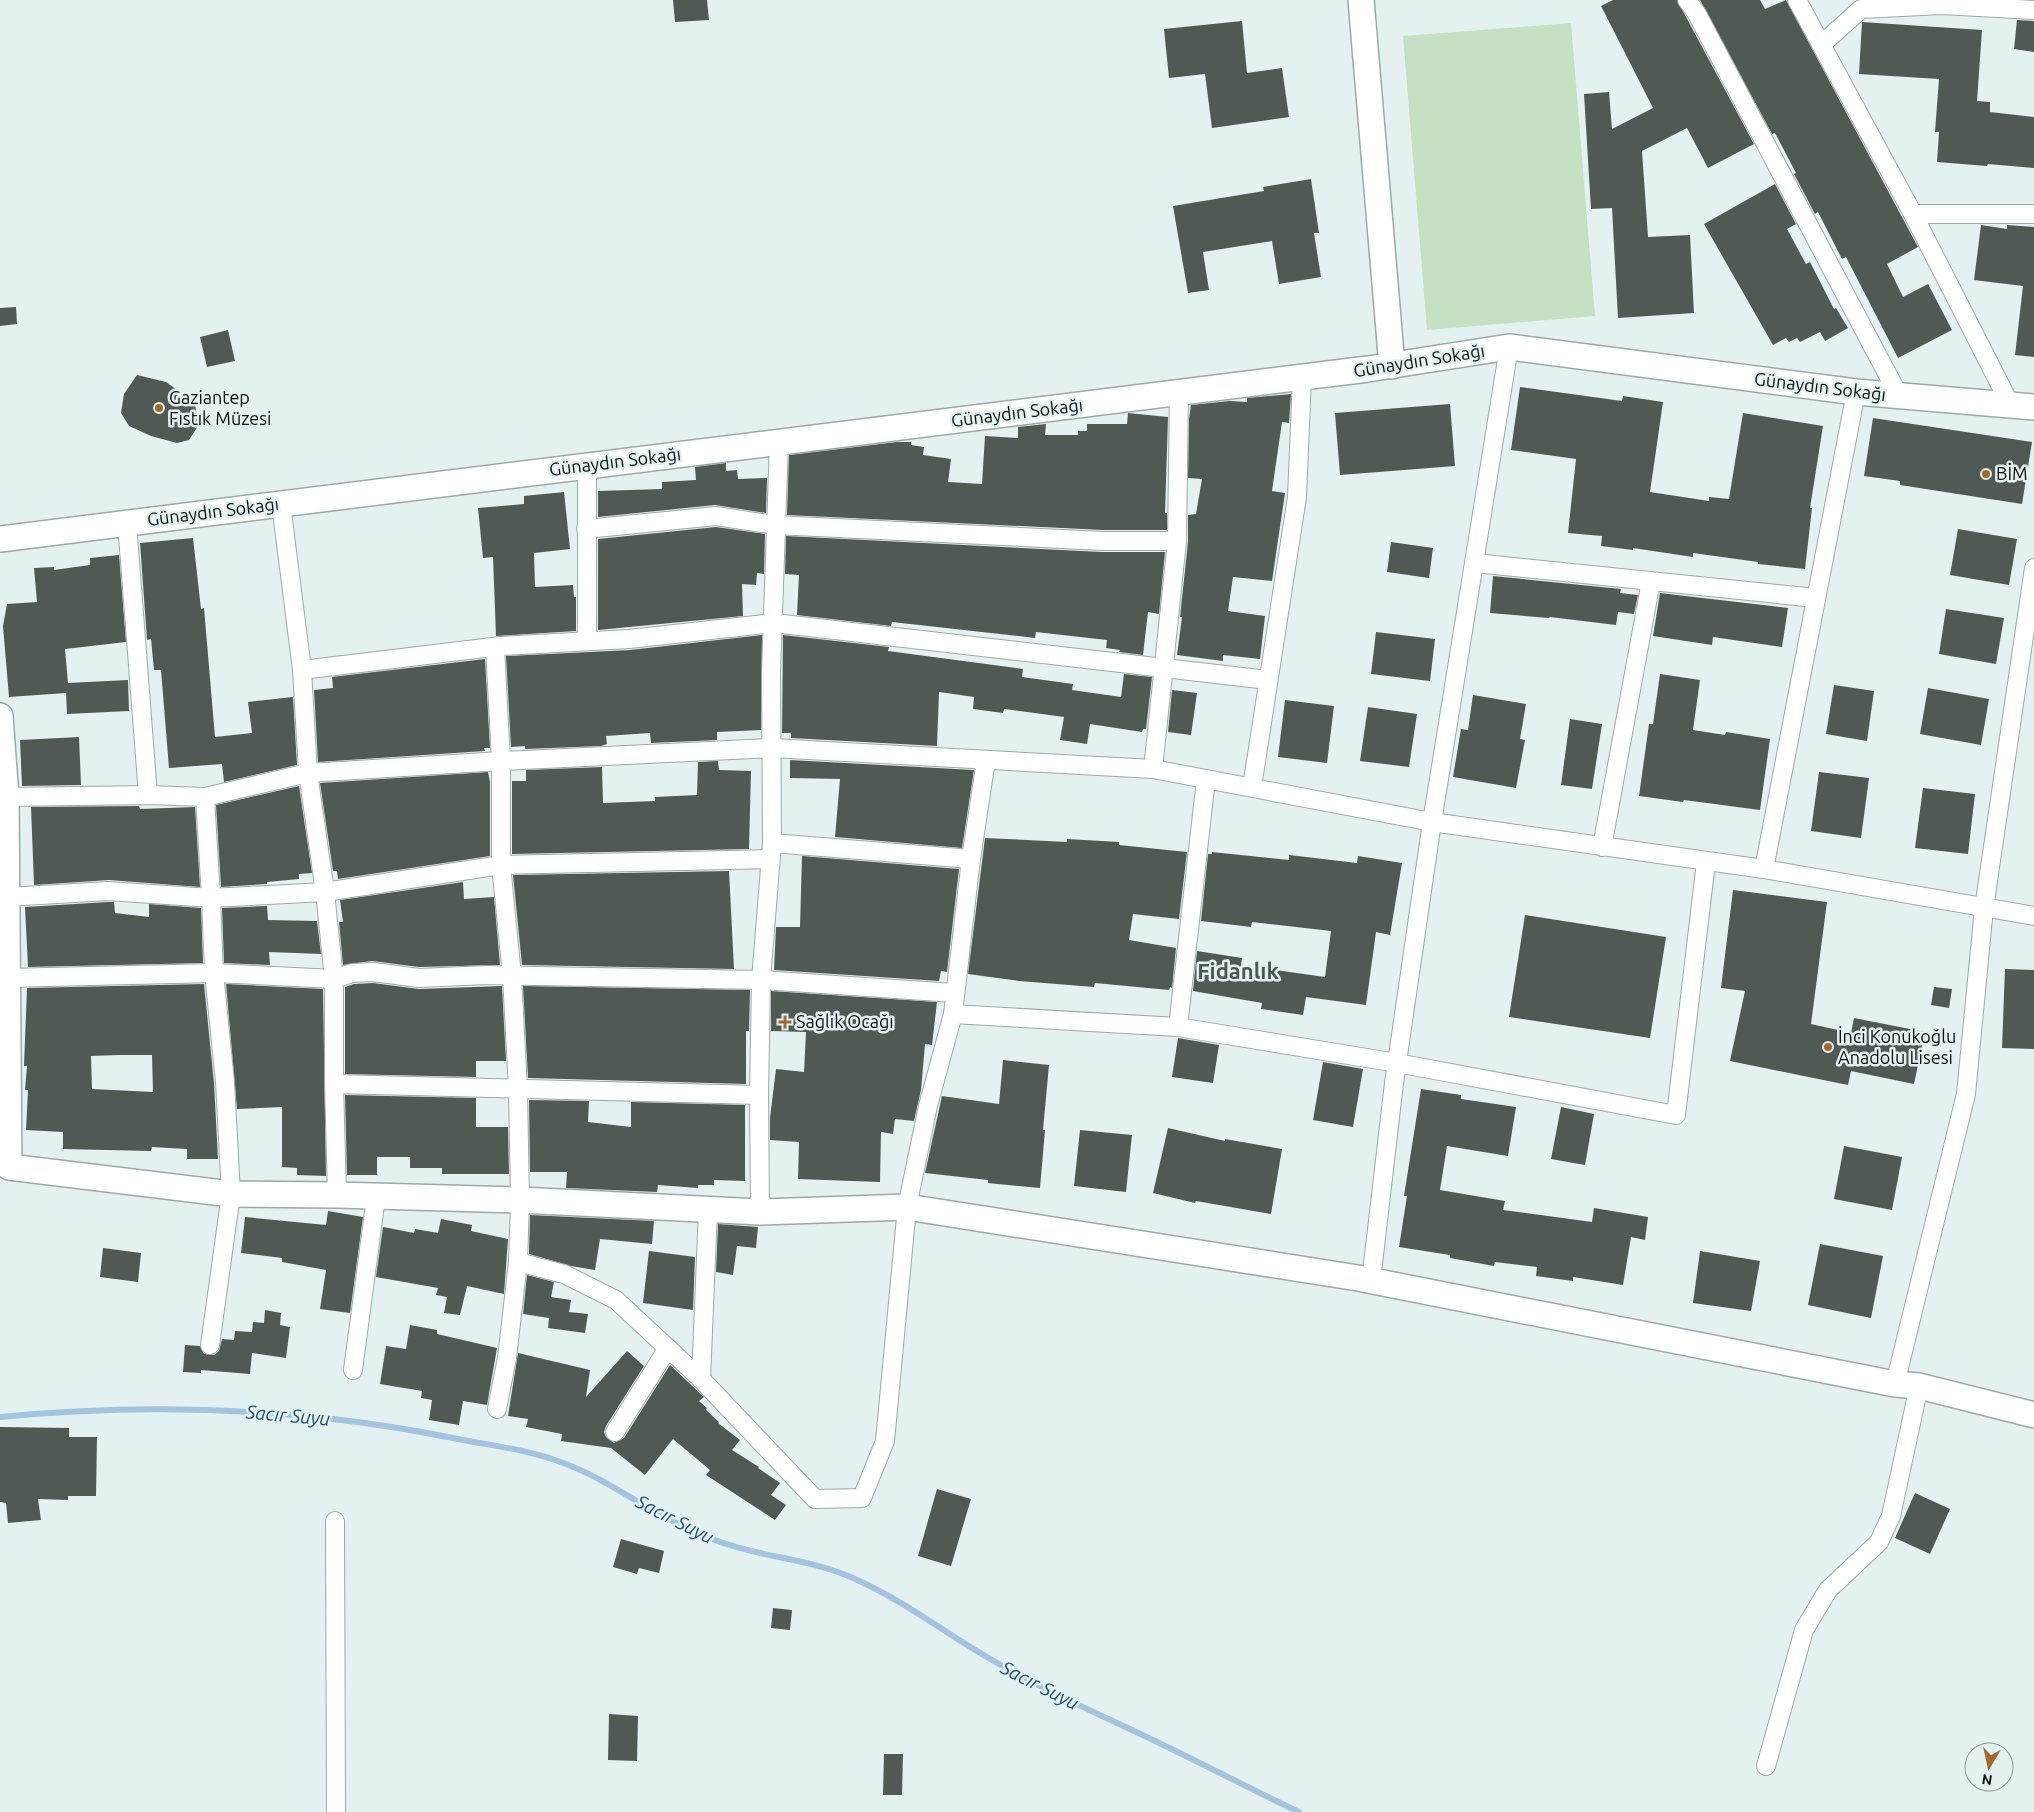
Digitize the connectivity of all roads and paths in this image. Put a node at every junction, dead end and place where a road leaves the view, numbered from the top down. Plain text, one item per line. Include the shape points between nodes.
1 (1361, 0) edge
2 (1687, 0) edge
3 (1797, 0) edge
4 (2034, 10) edge
5 (1821, 45) junction
6 (1913, 214) junction
7 (2034, 214) edge
8 (1509, 347) junction
9 (1392, 366) junction
10 (1302, 377) junction
11 (1179, 392) junction
12 (1856, 392) junction
13 (1899, 396) junction
14 (2022, 405) edge
15 (778, 442) junction
16 (587, 466) junction
17 (281, 504) junction
18 (127, 523) junction
19 (775, 525) junction
20 (586, 529) junction
21 (0, 539) edge
22 (1177, 541) junction
23 (1475, 563) junction
24 (2034, 568) edge
25 (1650, 581) junction
26 (1816, 598) junction
27 (774, 623) junction
28 (587, 641) junction
29 (495, 646) junction
30 (1164, 667) junction
31 (302, 670) junction
32 (1268, 680) junction
33 (0, 716) edge
34 (772, 748) junction
35 (986, 760) junction
36 (501, 761) junction
37 (1154, 769) junction
38 (308, 773) junction
39 (1206, 779) junction
40 (1252, 787) junction
41 (148, 795) junction
42 (6, 797) junction
43 (205, 797) junction
44 (1432, 822) junction
45 (1602, 847) junction
46 (771, 851) junction
47 (971, 859) junction
48 (1706, 862) junction
49 (501, 866) junction
50 (1764, 869) junction
51 (325, 892) junction
52 (7, 897) junction
53 (211, 898) junction
54 (1984, 908) junction
55 (2034, 916) edge
56 (214, 973) junction
57 (512, 976) junction
58 (8, 978) junction
59 (334, 979) junction
60 (761, 980) junction
61 (954, 993) junction
62 (953, 1014) junction
63 (1178, 1028) junction
64 (1397, 1063) junction
65 (334, 1084) junction
66 (518, 1090) junction
67 (759, 1095) junction
68 (232, 1194) junction
69 (337, 1195) junction
70 (376, 1197) junction
71 (520, 1200) junction
72 (907, 1207) junction
73 (708, 1210) junction
74 (760, 1212) junction
75 (518, 1262) junction
76 (1371, 1281) junction
77 (210, 1344) dead end
78 (668, 1348) junction
79 (353, 1370) dead end
80 (701, 1379) junction
81 (1907, 1385) junction
82 (497, 1409) dead end
83 (2034, 1415) edge
84 (615, 1432) dead end
85 (335, 1521) dead end
86 (1766, 1766) dead end
87 (336, 1812) edge

1 - 9 street
2 - 13 street
3 - 5 street
4 - 5 street via 1942,5 1861,9
5 - 6 street
6 - 7 street
6 - 14 street
8 - 9 street, Günaydın Sokağı
8 - 12 street, Günaydın Sokağı
8 - 23 street
9 - 10 street, Günaydın Sokağı
10 - 11 street, Günaydın Sokağı
10 - 32 street via 1296,497
11 - 15 street, Günaydın Sokağı
11 - 22 street
12 - 13 street, Günaydın Sokağı
12 - 26 street
13 - 14 street, Günaydın Sokağı
15 - 16 street, Günaydın Sokağı
15 - 19 street
16 - 17 street, Günaydın Sokağı
16 - 20 street
17 - 18 street, Günaydın Sokağı
17 - 31 street
18 - 21 street, Günaydın Sokağı
18 - 41 street
19 - 20 street via 716,516
19 - 22 street via 1103,541
19 - 27 street
20 - 28 street
22 - 30 street
23 - 25 street
23 - 44 street
24 - 54 street
25 - 26 street
25 - 45 street
26 - 50 street
27 - 28 street
27 - 30 street
27 - 34 street
28 - 29 street
29 - 31 street
29 - 36 street
30 - 32 street
30 - 37 street
31 - 38 street
32 - 40 street
33 - 42 street
34 - 35 street
34 - 36 street
34 - 46 street
35 - 37 street
35 - 47 street
36 - 38 street
36 - 49 street
37 - 39 street
38 - 43 street
38 - 51 street
39 - 40 street
39 - 63 street
40 - 44 street
41 - 42 street
41 - 43 street
42 - 52 street
43 - 53 street
44 - 45 street
44 - 64 street
45 - 48 street
46 - 47 street
46 - 49 street
46 - 60 street
47 - 61 street
48 - 50 street
48 - 64 street via 1676,1115
49 - 51 street
49 - 57 street
50 - 54 street
51 - 53 street
51 - 59 street
52 - 53 street via 108,891
52 - 58 street
53 - 56 street
54 - 55 street
54 - 81 street via 1966,1094
56 - 58 street
56 - 59 street
56 - 68 street
57 - 59 street via 419,978 373,972 352,973
57 - 60 street
57 - 66 street
58 - 68 street via 9,1167
59 - 65 street
60 - 61 street
60 - 67 street
61 - 62 street
62 - 63 street
62 - 72 street via 928,1106
63 - 64 street
64 - 76 street
65 - 66 street
65 - 69 street
66 - 67 street
66 - 71 street
67 - 74 street
68 - 69 street
68 - 77 street
69 - 70 street
70 - 71 street
70 - 79 street
71 - 73 street
71 - 75 street
72 - 74 street
72 - 76 street
72 - 80 street via 885,1441 862,1498 815,1499
73 - 74 street
73 - 80 street
75 - 78 street via 564,1274 616,1300
75 - 82 street via 507,1358
76 - 81 street
78 - 80 street
78 - 84 street
81 - 83 street
81 - 86 street via 1891,1516 1879,1542 1828,1590 1804,1630
85 - 87 street

